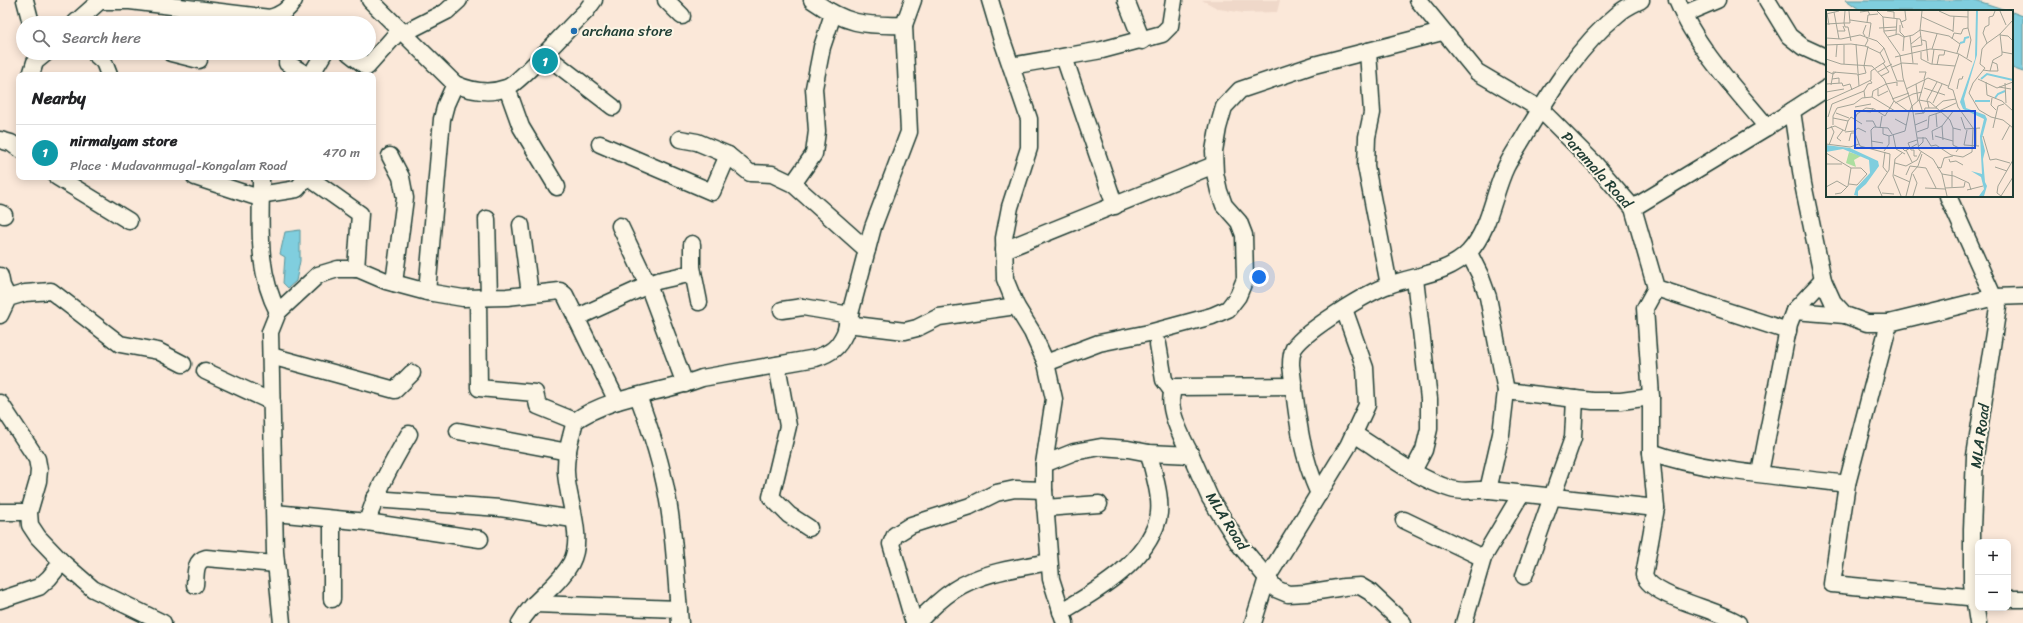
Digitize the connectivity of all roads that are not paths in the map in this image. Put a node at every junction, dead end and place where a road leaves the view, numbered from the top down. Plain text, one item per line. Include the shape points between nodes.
1 (25, 0) edge
2 (294, 0) edge
3 (370, 0) edge
4 (459, 0) edge
5 (594, 0) edge
6 (666, 0) edge
7 (812, 0) edge
8 (912, 0) edge
9 (990, 0) edge
10 (1126, 0) edge
11 (1174, 0) edge
12 (1419, 0) edge
13 (1641, 0) edge
14 (1717, 0) edge
15 (1767, 0) edge
16 (95, 2) edge
17 (1680, 7) edge
18 (832, 14) junction
19 (28, 16) edge
20 (82, 16) edge
21 (254, 16) edge
22 (277, 16) edge
23 (682, 16) dead end
24 (904, 25) junction
25 (402, 31) junction
26 (1442, 32) junction
27 (1142, 41) junction
28 (1368, 51) junction
29 (544, 54) junction
30 (1064, 57) junction
31 (376, 58) edge
32 (1826, 58) edge
33 (102, 60) edge
34 (320, 60) edge
35 (358, 60) edge
36 (374, 60) edge
37 (287, 63) dead end
38 (1011, 66) junction
39 (108, 72) edge
40 (302, 72) edge
41 (313, 72) edge
42 (455, 84) junction
43 (507, 88) junction
44 (1826, 89) edge
45 (613, 107) dead end
46 (1540, 109) junction
47 (1792, 111) junction
48 (1767, 127) junction
49 (680, 139) dead end
50 (600, 144) dead end
51 (728, 155) junction
52 (390, 156) dead end
53 (1214, 165) junction
54 (62, 180) edge
55 (205, 180) edge
56 (260, 180) edge
57 (304, 180) edge
58 (311, 180) edge
59 (793, 184) junction
60 (557, 187) dead end
61 (261, 195) junction
62 (1948, 197) edge
63 (1115, 206) junction
64 (1633, 208) junction
65 (487, 219) dead end
66 (129, 221) dead end
67 (521, 225) dead end
68 (620, 226) dead end
69 (692, 244) dead end
70 (867, 250) junction
71 (1004, 250) junction
72 (1468, 253) junction
73 (356, 270) junction
74 (693, 273) junction
75 (0, 276) edge
76 (1415, 279) junction
77 (1824, 280) junction
78 (394, 283) junction
79 (648, 285) junction
80 (1389, 285) junction
81 (1656, 288) junction
82 (427, 292) junction
83 (530, 294) junction
84 (2023, 296) edge
85 (1995, 297) junction
86 (8, 298) junction
87 (483, 298) junction
88 (699, 302) dead end
89 (1016, 306) junction
90 (1344, 309) junction
91 (782, 310) dead end
92 (1794, 311) junction
93 (278, 312) junction
94 (0, 315) edge
95 (1845, 315) junction
96 (576, 318) junction
97 (848, 319) junction
98 (1889, 323) junction
99 (1788, 331) junction
100 (1158, 344) dead end
101 (271, 356) junction
102 (1046, 363) junction
103 (183, 364) dead end
104 (777, 365) junction
105 (205, 371) dead end
106 (412, 372) dead end
107 (685, 384) junction
108 (1294, 386) junction
109 (1172, 391) junction
110 (1506, 391) junction
111 (638, 396) junction
112 (1651, 397) junction
113 (1575, 400) junction
114 (617, 401) junction
115 (272, 402) junction
116 (0, 403) edge
117 (574, 421) junction
118 (458, 432) dead end
119 (409, 434) dead end
120 (1354, 434) junction
121 (568, 452) junction
122 (1652, 452) junction
123 (1149, 453) junction
124 (1191, 455) junction
125 (1044, 464) junction
126 (1413, 471) junction
127 (1760, 473) junction
128 (1847, 484) junction
129 (1044, 490) junction
130 (1488, 490) junction
131 (1319, 494) junction
132 (1521, 494) junction
133 (1554, 496) junction
134 (374, 499) junction
135 (1099, 504) dead end
136 (1045, 508) junction
137 (1656, 508) junction
138 (0, 512) edge
139 (29, 512) junction
140 (275, 513) junction
141 (332, 519) junction
142 (573, 519) junction
143 (1404, 520) dead end
144 (367, 522) junction
145 (809, 528) dead end
146 (480, 539) dead end
147 (1483, 558) junction
148 (62, 562) junction
149 (1049, 562) junction
150 (276, 564) junction
151 (1524, 576) dead end
152 (1267, 578) junction
153 (195, 585) dead end
154 (1975, 594) edge
155 (1975, 598) edge
156 (332, 599) dead end
157 (2011, 599) edge
158 (2023, 599) edge
159 (0, 600) edge
160 (534, 604) junction
161 (1977, 611) edge
162 (680, 616) edge
163 (1063, 617) edge
164 (163, 623) edge
165 (282, 623) edge
166 (520, 623) edge
167 (915, 623) edge
168 (1253, 623) edge
169 (1403, 623) edge
170 (1464, 623) edge
171 (1738, 623) edge
172 (1978, 623) edge

1 - 19 street
2 - 22 street
3 - 25 street
4 - 25 street via 447,11
5 - 29 street
6 - 23 street
7 - 18 street
8 - 24 street
9 - 38 street
10 - 27 street
11 - 27 street via 1170,26 1162,34
12 - 26 street, Paramala Road
13 - 46 street via 1619,13 1601,29
14 - 17 street
15 - 32 street via 1789,36 1803,47
16 - 20 street
16 - 21 street via 130,1
17 - 48 street via 1693,32 1717,67
18 - 24 street via 847,21
18 - 59 street via 814,88 818,131 814,154
24 - 70 street via 909,132 888,184
25 - 31 street
25 - 42 street via 438,70
26 - 28 street
26 - 46 street, Paramala Road via 1476,72
27 - 30 street
28 - 53 street via 1314,65 1240,90 1224,107 1214,151
28 - 80 street via 1372,113 1367,137 1366,166
29 - 43 street
29 - 45 street
30 - 38 street
30 - 63 street
33 - 39 street
34 - 41 street
35 - 36 street via 367,67
37 - 40 street
38 - 71 street via 1029,119 1030,148 1010,207
42 - 43 street via 468,89 488,91
42 - 82 street via 442,119
43 - 60 street via 521,127
44 - 47 street
46 - 64 street, Paramala Road
46 - 72 street via 1506,167 1482,233
47 - 48 street
47 - 77 street via 1803,184
48 - 64 street
49 - 51 street via 697,142
50 - 51 street via 712,192
51 - 59 street via 750,173 772,174
52 - 78 street via 402,181 405,198
53 - 63 street
53 - 102 street via 1224,205 1238,222 1244,235 1245,278 1238,296 1228,309 1212,316 1149,333 1099,343
54 - 66 street
55 - 61 street via 253,196
56 - 61 street
57 - 61 street via 297,189
58 - 73 street via 360,214
59 - 70 street
61 - 93 street via 262,263 268,289
62 - 85 street, MLA Road
63 - 71 street
64 - 81 street, Paramala Road
65 - 87 street
67 - 83 street
68 - 79 street
69 - 74 street
70 - 97 street
71 - 89 street via 1005,279
72 - 76 street via 1459,261
72 - 110 street via 1488,297
73 - 78 street
73 - 93 street via 338,269 318,275
74 - 79 street
74 - 88 street
75 - 86 street
76 - 80 street
76 - 126 street via 1429,399 1424,450
77 - 92 street
77 - 95 street via 1833,302
78 - 82 street
79 - 96 street
79 - 107 street
80 - 90 street
81 - 99 street
81 - 112 street via 1644,308
82 - 87 street via 463,298
83 - 87 street
83 - 96 street via 560,291 565,295
84 - 85 street
85 - 98 street
85 - 154 street, MLA Road via 1998,307 1996,325 1975,456 1972,529 1972,583
86 - 94 street
86 - 103 street via 25,293 51,291 120,344 158,351
87 - 117 street via 479,388 535,393 538,406
89 - 97 street via 939,317 917,328 904,331
89 - 102 street via 1032,332
90 - 108 street via 1294,349 1291,355
90 - 120 street via 1365,368 1367,388 1367,405
91 - 97 street via 803,307
92 - 95 street
92 - 99 street
93 - 101 street via 270,332
95 - 98 street via 1868,323
96 - 114 street
97 - 104 street via 840,344 830,353
98 - 128 street
99 - 127 street
100 - 109 street via 1164,380
101 - 106 street via 394,390
101 - 115 street
102 - 125 street via 1054,399
104 - 107 street via 702,378
104 - 145 street via 788,426 771,497 789,515
105 - 115 street
107 - 111 street
108 - 109 street via 1175,387
108 - 131 street via 1298,432 1308,468
109 - 124 street, MLA Road via 1176,424
110 - 113 street
110 - 130 street via 1501,434
111 - 114 street
111 - 162 street via 654,441 667,495
112 - 113 street via 1621,401
112 - 122 street
113 - 133 street via 1573,438
114 - 117 street via 590,410
115 - 140 street
116 - 139 street via 37,459 38,481
117 - 121 street
118 - 121 street
119 - 134 street
120 - 126 street
120 - 131 street
121 - 142 street via 566,471
122 - 127 street via 1671,459
122 - 137 street
123 - 124 street
123 - 125 street via 1128,448 1101,447 1074,452
123 - 163 street via 1159,497 1158,519 1150,536 1126,567
124 - 152 street, MLA Road via 1210,498 1239,544
125 - 129 street
126 - 130 street via 1452,489 1474,492
127 - 128 street
128 - 155 street via 1832,584
129 - 136 street
129 - 167 street via 1016,489 996,493 970,506 911,525 894,535 891,544
130 - 132 street
131 - 152 street
132 - 133 street
132 - 147 street
133 - 137 street
133 - 151 street
134 - 142 street via 500,508
134 - 144 street
135 - 136 street
136 - 149 street
137 - 171 street via 1644,568 1645,580 1656,590
138 - 139 street
139 - 148 street via 30,525
140 - 141 street
140 - 150 street
141 - 144 street
141 - 156 street
142 - 160 street via 576,538 572,561 559,582
143 - 147 street
144 - 146 street
147 - 170 street
148 - 159 street via 38,587
148 - 164 street via 93,589
149 - 163 street via 1051,579
149 - 167 street via 976,578 954,589
150 - 153 street via 200,559 197,564
150 - 165 street
152 - 168 street
152 - 169 street, MLA Road via 1276,589 1288,594 1360,586
157 - 158 street
160 - 162 street
160 - 166 street
161 - 172 street, MLA Road

